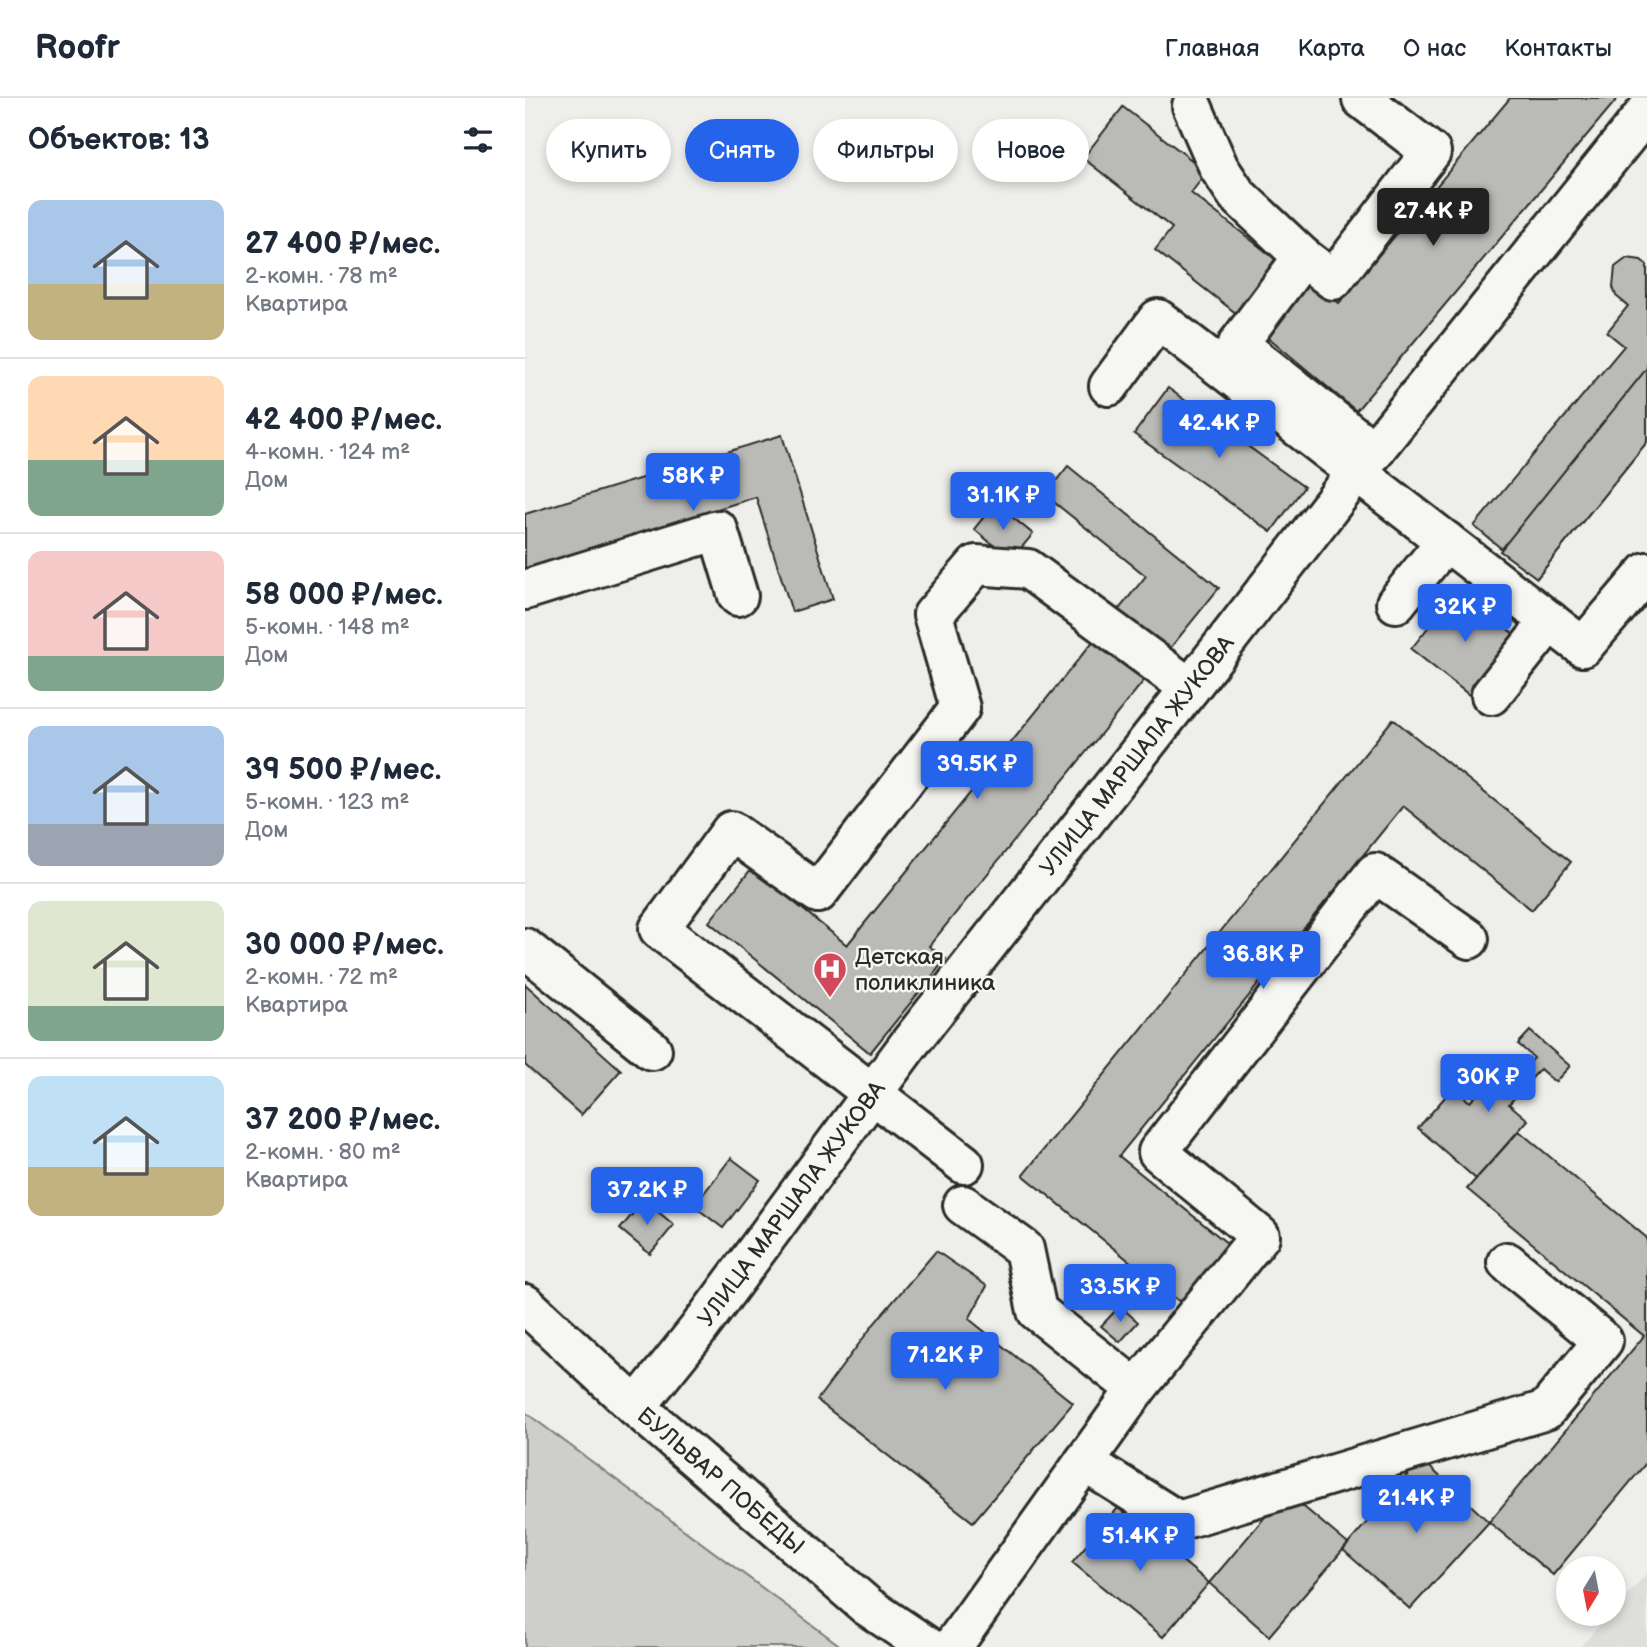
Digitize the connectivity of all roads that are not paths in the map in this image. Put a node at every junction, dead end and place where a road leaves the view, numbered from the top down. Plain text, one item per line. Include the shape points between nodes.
1 (1363, 98) edge
2 (1192, 106) dead end
3 (1647, 111) edge
4 (1303, 257) junction
5 (1109, 386) dead end
6 (1365, 462) junction
7 (1446, 541) junction
8 (1647, 572) edge
9 (525, 590) edge
10 (738, 596) dead end
11 (1396, 603) dead end
12 (1550, 621) junction
13 (1189, 688) junction
14 (1491, 695) dead end
15 (1469, 939) dead end
16 (525, 947) edge
17 (652, 1050) dead end
18 (872, 1094) junction
19 (964, 1164) dead end
20 (963, 1205) dead end
21 (1507, 1262) dead end
22 (525, 1304) edge
23 (1136, 1389) junction
24 (636, 1407) junction
25 (1084, 1462) junction
26 (928, 1647) edge
27 (952, 1647) edge

1 - 4 street via 1431,152 1333,280
2 - 4 street via 1219,168 1237,195
3 - 6 street, УЛИЦА МАРШАЛА ЖУКОВА
4 - 6 street via 1238,344
5 - 6 street via 1158,318
6 - 7 street
6 - 13 street, УЛИЦА МАРШАЛА ЖУКОВА
7 - 11 street
7 - 12 street
8 - 12 street via 1583,647
9 - 10 street via 717,530
12 - 14 street
13 - 18 street, УЛИЦА МАРШАЛА ЖУКОВА
13 - 18 street via 1028,569 976,565 933,615 960,708 818,893 731,831 659,929
15 - 23 street via 1375,873 1158,1152 1260,1236
16 - 17 street
18 - 19 street
18 - 24 street, УЛИЦА МАРШАЛА ЖУКОВА
20 - 23 street via 1024,1249 1037,1311
21 - 25 street via 1603,1341 1546,1410 1178,1521
22 - 24 street, БУЛЬВАР ПОБЕДЫ
23 - 25 street
24 - 26 street, БУЛЬВАР ПОБЕДЫ via 867,1606
25 - 27 street

